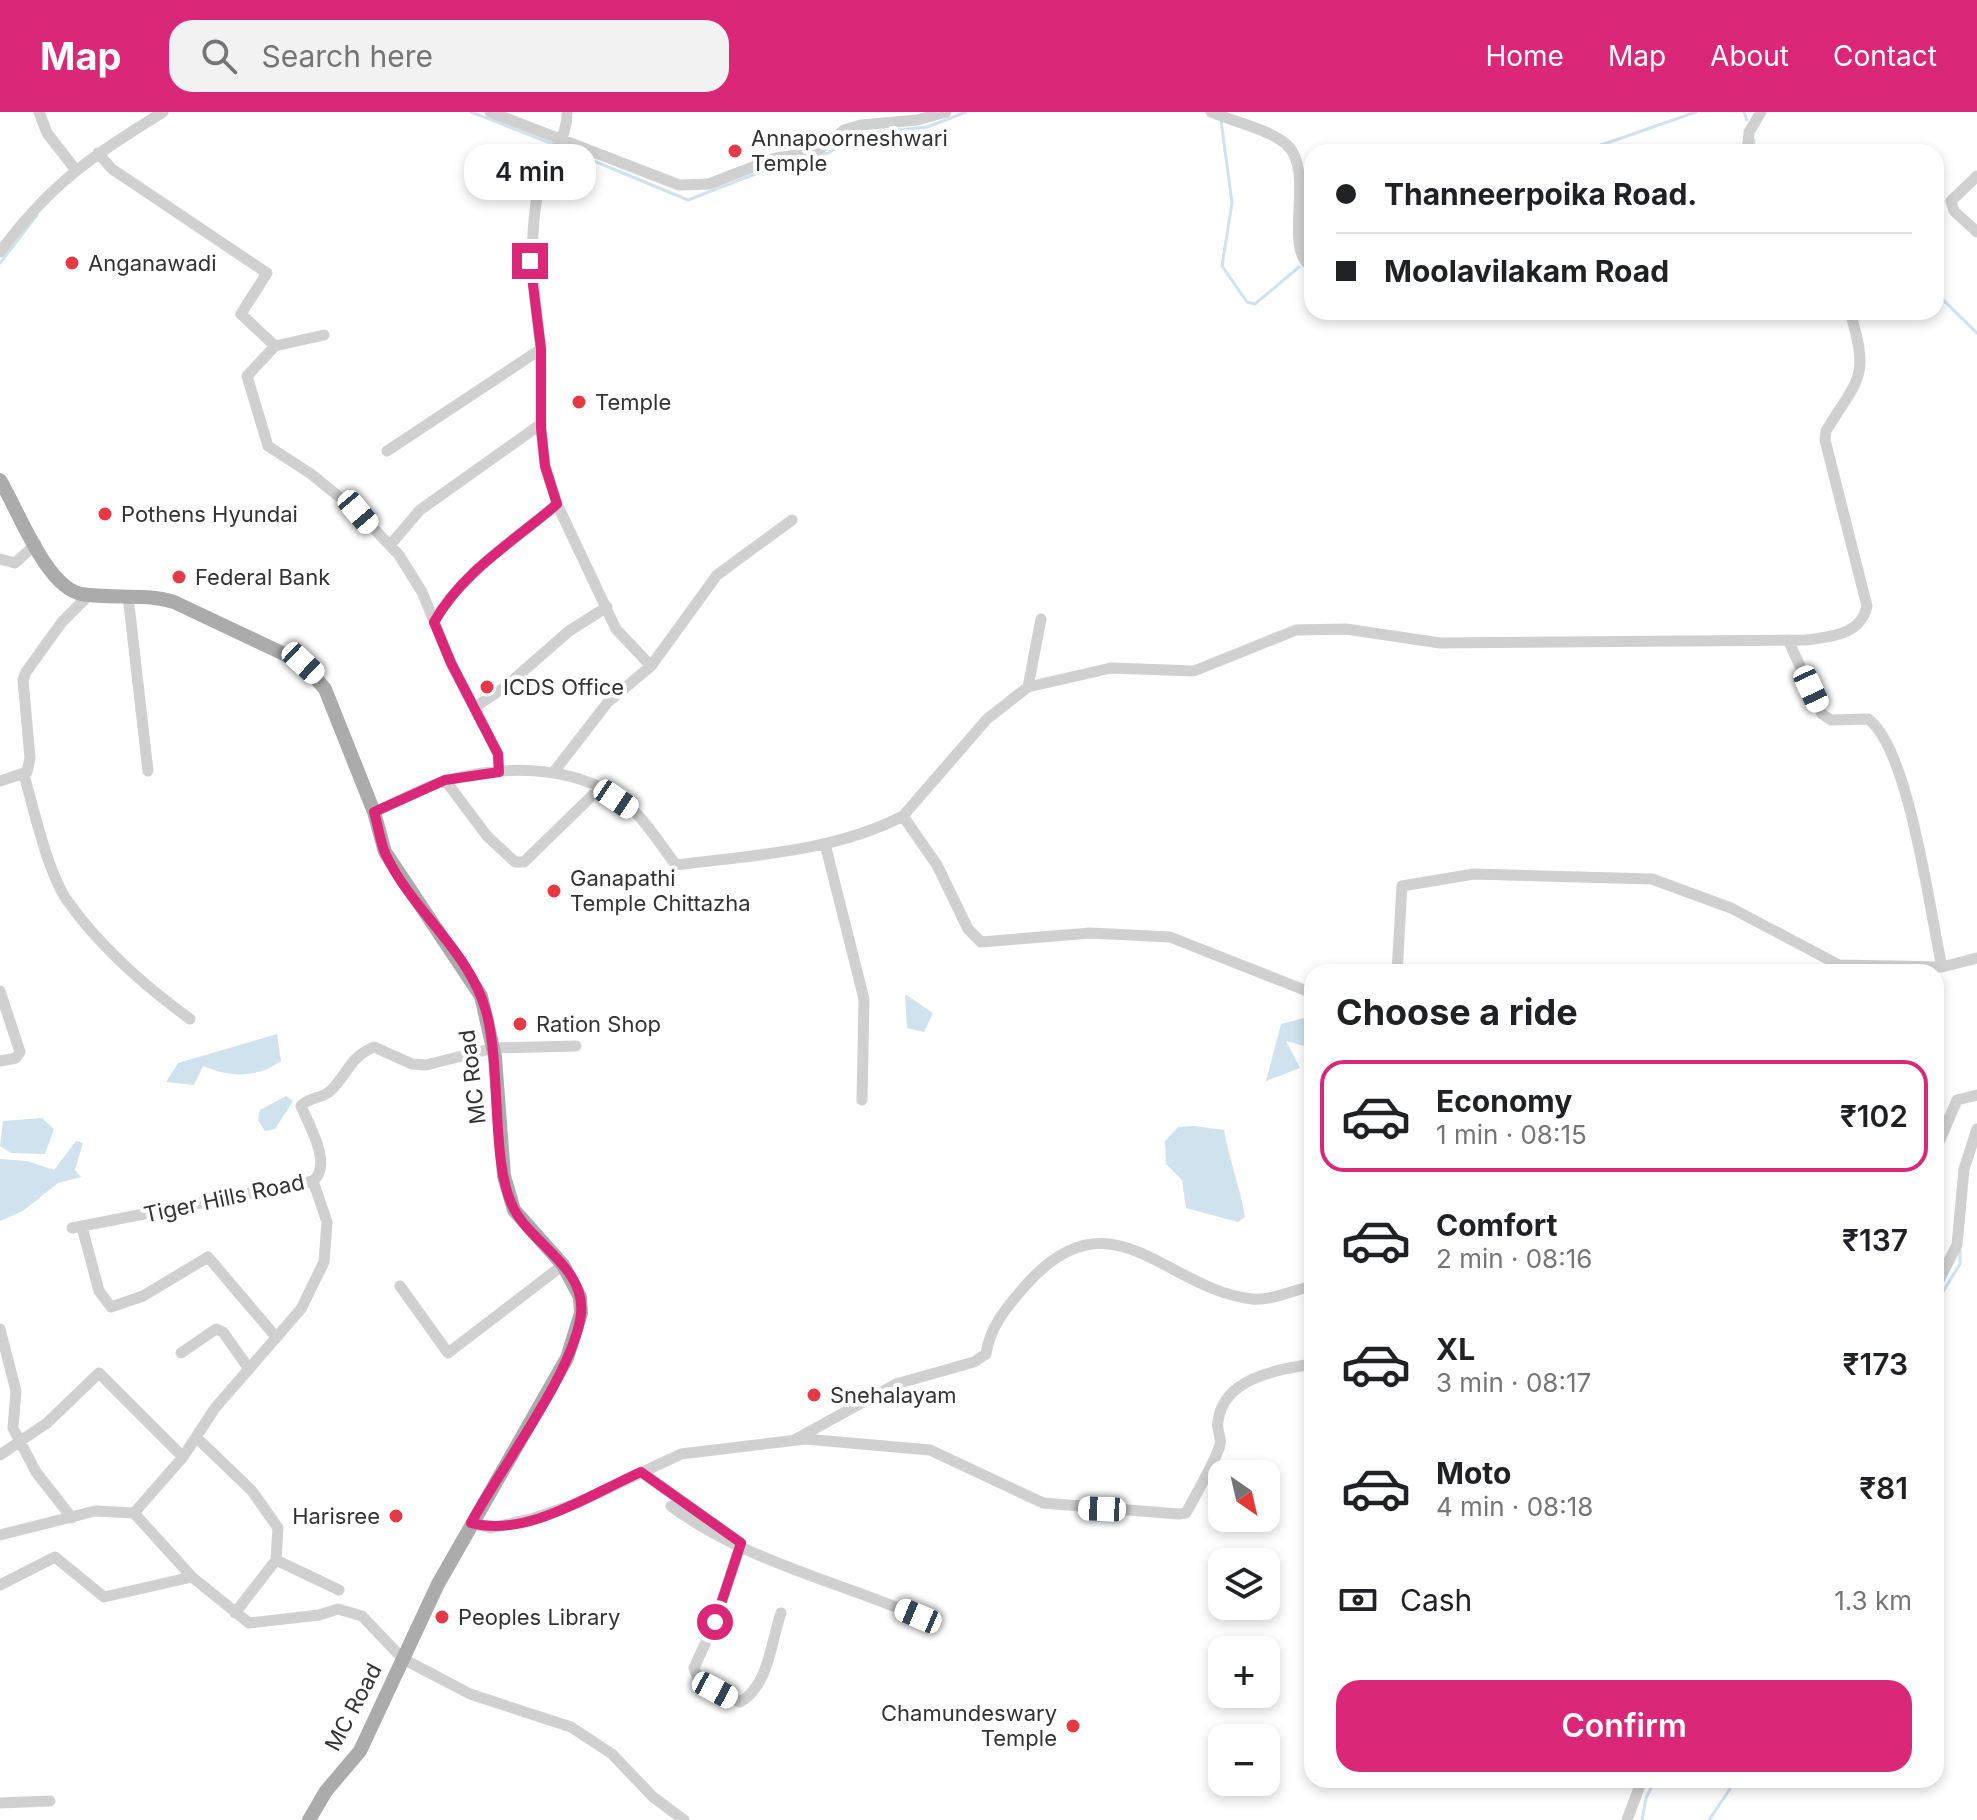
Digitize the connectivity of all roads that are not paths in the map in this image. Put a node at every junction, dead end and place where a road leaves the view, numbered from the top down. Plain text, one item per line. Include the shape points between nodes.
1 (39, 112) edge
2 (163, 112) edge
3 (490, 112) edge
4 (567, 112) edge
5 (946, 112) edge
6 (1211, 112) edge
7 (1761, 112) edge
8 (1748, 144) edge
9 (561, 145) junction
10 (98, 153) junction
11 (75, 169) junction
12 (1977, 176) edge
13 (1977, 232) edge
14 (0, 252) edge
15 (1304, 257) edge
16 (1853, 320) edge
17 (324, 335) dead end
18 (275, 346) junction
19 (541, 349) junction
20 (541, 424) junction
21 (387, 451) dead end
22 (0, 480) edge
23 (557, 504) junction
24 (792, 520) dead end
25 (36, 544) junction
26 (391, 544) junction
27 (0, 559) edge
28 (90, 594) junction
29 (128, 596) junction
30 (607, 607) junction
31 (1041, 619) dead end
32 (434, 622) junction
33 (1788, 640) junction
34 (651, 666) junction
35 (1028, 687) junction
36 (475, 707) junction
37 (148, 771) dead end
38 (499, 772) junction
39 (553, 773) junction
40 (24, 775) junction
41 (445, 780) junction
42 (0, 781) edge
43 (600, 788) junction
44 (374, 812) junction
45 (903, 816) junction
46 (825, 844) junction
47 (1977, 958) edge
48 (1397, 964) edge
49 (1837, 964) edge
50 (1941, 964) edge
51 (1944, 966) edge
52 (1304, 990) edge
53 (0, 991) edge
54 (190, 1019) dead end
55 (576, 1046) dead end
56 (494, 1048) junction
57 (0, 1061) edge
58 (1977, 1095) edge
59 (862, 1100) dead end
60 (1977, 1129) edge
61 (1944, 1130) edge
62 (313, 1181) junction
63 (563, 1265) junction
64 (1944, 1270) edge
65 (400, 1286) dead end
66 (1304, 1288) edge
67 (0, 1329) edge
68 (276, 1337) junction
69 (181, 1353) dead end
70 (1304, 1366) edge
71 (249, 1369) junction
72 (196, 1437) junction
73 (793, 1440) junction
74 (19, 1441) junction
75 (0, 1455) edge
76 (183, 1457) junction
77 (641, 1472) junction
78 (671, 1506) dead end
79 (134, 1513) junction
80 (72, 1518) junction
81 (471, 1523) junction
82 (0, 1535) edge
83 (740, 1548) junction
84 (276, 1560) junction
85 (192, 1577) junction
86 (0, 1585) edge
87 (339, 1590) dead end
88 (235, 1613) junction
89 (781, 1613) dead end
90 (918, 1616) dead end
91 (403, 1659) junction
92 (1639, 1788) edge
93 (50, 1801) dead end
94 (0, 1803) edge
95 (309, 1820) edge
96 (684, 1820) edge
97 (1627, 1820) edge

1 - 11 street via 47,133
2 - 10 street
3 - 9 street
4 - 9 street
5 - 9 street via 844,130 816,152 776,158 709,184 679,185
6 - 15 street via 1274,137 1293,153
7 - 8 street
9 - 19 street via 538,189 530,261
10 - 11 street
10 - 18 street via 112,169 267,273 241,314
11 - 14 street via 29,213
12 - 13 street via 1951,201 1954,211
16 - 33 street via 1860,343 1860,378 1825,440 1867,606 1860,624 1848,631
17 - 18 street
18 - 26 street via 247,376 268,446 311,474
19 - 20 street
19 - 21 street
20 - 23 street via 545,466
20 - 26 street via 420,510
22 - 25 main road, MC Road
23 - 30 street
23 - 32 street via 470,573
24 - 34 street via 717,575
25 - 27 street via 15,563
25 - 28 main road, MC Road via 54,578 67,589
26 - 32 street
28 - 29 main road, MC Road
28 - 40 street via 62,622 23,680 30,758
29 - 37 street
29 - 44 main road, MC Road via 174,602 303,663 325,689
30 - 34 street via 616,629
30 - 36 street
31 - 35 street
32 - 36 street
33 - 35 street via 1440,643 1323,628 1284,634 1194,671 1111,668
33 - 50 street via 1822,714 1831,720 1868,719 1881,730 1899,766
34 - 39 street via 608,702
35 - 45 street via 987,719
36 - 38 street via 498,754
38 - 39 street
38 - 41 street
39 - 43 street
40 - 42 street
40 - 54 street via 68,902 142,984
41 - 43 street via 487,836 515,862 524,862
41 - 44 street
43 - 46 street via 633,810 676,865
44 - 56 main road, MC Road via 385,852 481,996
45 - 46 street
45 - 52 street via 937,865 968,929 981,942 1090,933 1170,937
46 - 59 street via 864,999
47 - 51 street
48 - 49 street via 1402,886 1474,874 1652,879 1731,908
53 - 57 street via 20,1052
55 - 56 street
56 - 62 street, Tiger Hills Road via 426,1065 374,1047 362,1052 332,1089 301,1106 320,1158
56 - 63 main road, MC Road via 509,1196 523,1223
58 - 61 street via 1957,1100
60 - 64 street via 1964,1169 1957,1245
62 - 68 street via 327,1222 324,1262 301,1309
62 - 68 street, Tiger Hills Road via 77,1228 99,1291 111,1307 143,1296 208,1257
63 - 65 street via 448,1353
63 - 81 main road, MC Road via 575,1284 581,1313 567,1358
66 - 73 street via 1254,1299 1122,1246 1082,1246 1035,1274 994,1326 986,1354 896,1384
67 - 74 street via 16,1391 12,1416
68 - 71 street
69 - 71 street via 216,1329
70 - 73 street via 1248,1381 1224,1400 1218,1452 1186,1513 1043,1503 930,1450
71 - 72 street
72 - 76 street
72 - 84 street via 252,1491 278,1528
73 - 77 street via 681,1454
74 - 75 street
74 - 76 street via 47,1423 99,1373
74 - 80 street
76 - 79 street
77 - 81 street via 575,1504 515,1524 491,1528
77 - 83 street via 738,1539
78 - 83 street via 706,1533
79 - 80 street via 95,1511
79 - 85 street
80 - 82 street
81 - 91 main road, MC Road
83 - 89 street via 694,1668 699,1681 740,1702 747,1698 757,1688
83 - 90 street
84 - 87 street
84 - 88 street
85 - 86 street via 104,1597 55,1557
85 - 88 street
88 - 91 street via 249,1623 349,1611 362,1616
91 - 95 main road, MC Road via 360,1751
91 - 96 street via 470,1694 571,1727 612,1754
92 - 97 street
93 - 94 street

